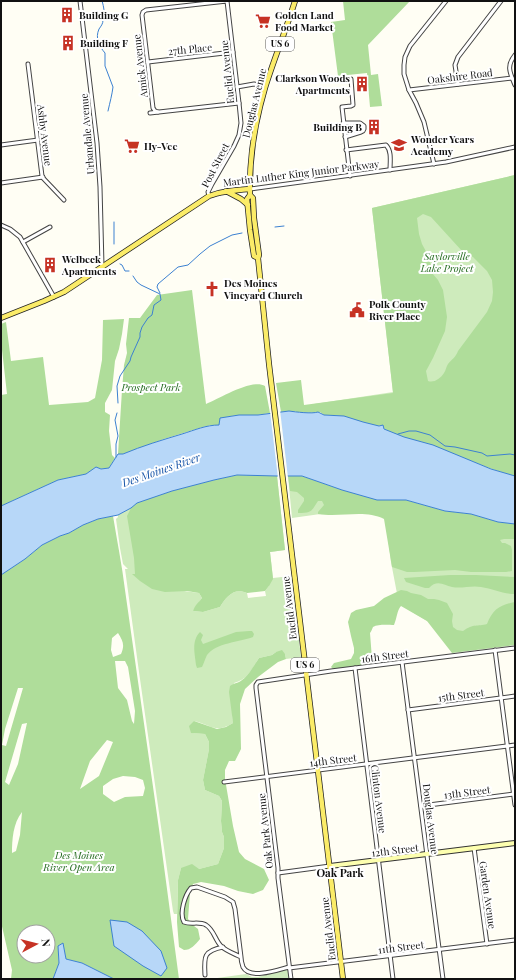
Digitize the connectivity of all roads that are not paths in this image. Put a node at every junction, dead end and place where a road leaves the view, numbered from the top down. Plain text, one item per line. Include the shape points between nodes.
1 (80, 1) edge
2 (227, 1) edge
3 (295, 1) edge
4 (446, 1) edge
5 (501, 1) edge
6 (233, 52) junction
7 (515, 55) edge
8 (148, 62) junction
9 (28, 64) dead end
10 (512, 78) junction
11 (351, 79) dead end
12 (458, 84) junction
13 (515, 85) edge
14 (237, 87) junction
15 (265, 87) junction
16 (409, 90) junction
17 (239, 103) junction
18 (158, 112) junction
19 (150, 113) dead end
20 (344, 123) junction
21 (345, 137) junction
22 (38, 140) junction
23 (236, 141) joint
24 (1, 144) edge
25 (515, 147) edge
26 (346, 150) junction
27 (434, 164) junction
28 (390, 170) junction
29 (350, 176) junction
30 (43, 177) junction
31 (1, 183) edge
32 (250, 189) junction
33 (226, 191) junction
34 (250, 195) junction
35 (209, 196) junction
36 (64, 200) dead end
37 (248, 205) junction
38 (1, 225) edge
39 (50, 227) dead end
40 (23, 242) junction
41 (258, 258) junction
42 (102, 266) junction
43 (54, 297) junction
44 (1, 318) edge
45 (515, 648) edge
46 (495, 650) junction
47 (402, 662) junction
48 (355, 668) junction
49 (306, 675) junction
50 (258, 682) joint
51 (515, 696) edge
52 (501, 698) junction
53 (408, 710) junction
54 (515, 745) edge
55 (508, 746) junction
56 (414, 758) junction
57 (367, 764) junction
58 (318, 770) junction
59 (267, 777) junction
60 (224, 782) dead end
61 (514, 794) edge
62 (515, 805) edge
63 (421, 806) junction
64 (515, 843) edge
65 (474, 848) junction
66 (427, 854) junction
67 (379, 860) junction
68 (330, 866) junction
69 (278, 873) junction
70 (515, 940) edge
71 (487, 944) junction
72 (223, 947) junction
73 (439, 950) junction
74 (390, 956) junction
75 (241, 957) junction
76 (341, 962) junction
77 (289, 968) junction
78 (205, 975) dead end
79 (291, 979) edge
80 (343, 979) edge
81 (393, 979) edge
82 (442, 979) edge

1 - 42 street, Urbandale Avenue via 97,143
2 - 6 street, Euclid Avenue
2 - 8 street, Amick Avenue via 143,12
3 - 15 main road, Douglas Avenue / US 6
4 - 16 street via 407,53 404,74
5 - 12 street via 458,57 455,65
6 - 8 street, 27th Place
6 - 14 street, Euclid Avenue
7 - 10 street via 510,64
8 - 18 street, Amick Avenue via 153,108
9 - 22 street, Ashby Avenue
10 - 12 street, Oakshire Road
10 - 13 street
11 - 20 street via 353,105 342,107
12 - 16 street, Oakshire Road
14 - 15 street via 254,84
14 - 17 street, Euclid Avenue
15 - 32 main road, Douglas Avenue / US 6 via 253,143
16 - 27 street via 422,114
17 - 18 street
17 - 23 street, Euclid Avenue via 241,123
18 - 19 street
20 - 21 street
20 - 21 street via 360,123 364,126 363,131
21 - 26 street
22 - 24 street
22 - 30 street, Ashby Avenue
23 - 35 street, Post Street via 208,192
25 - 27 street, Martin Luther King Junior Parkway
26 - 28 street via 389,147
26 - 29 street
27 - 28 street, Martin Luther King Junior Parkway
28 - 29 street, Martin Luther King Junior Parkway
29 - 32 street, Martin Luther King Junior Parkway
30 - 31 street
30 - 36 street, Ashby Avenue
32 - 33 main road, Martin Luther King Junior Parkway
32 - 34 main road, Euclid Avenue / US 6
33 - 35 main road, Martin Luther King Junior Parkway
33 - 37 main road
34 - 37 main road, Euclid Avenue / US 6 via 247,199
34 - 41 main road, Euclid Avenue / US 6 via 253,198
35 - 42 main road, Martin Luther King Junior Parkway
37 - 41 main road, Euclid Avenue / US 6 via 254,256
38 - 40 street via 15,232
39 - 40 street
40 - 43 street
41 - 49 main road, Euclid Avenue / US 6
42 - 43 main road, Martin Luther King Junior Parkway
43 - 44 main road, Martin Luther King Junior Parkway
45 - 46 street, 16th Street
46 - 47 street, 16th Street
46 - 52 street
47 - 48 street, 16th Street
47 - 53 street, Douglas Avenue
48 - 49 street, 16th Street
48 - 57 street, Clinton Avenue
49 - 50 street, 16th Street
49 - 58 main road, Euclid Avenue / US 6
50 - 59 street, Oak Park Avenue via 256,688
51 - 52 street, 15th Street
52 - 53 street, 15th Street
52 - 55 street
53 - 56 street, Douglas Avenue
54 - 55 street, 14th Street
55 - 56 street, 14th Street
55 - 61 street
56 - 57 street, 14th Street
56 - 63 street, Douglas Avenue
57 - 58 street, 14th Street
57 - 67 street, Clinton Avenue
58 - 59 street, 14th Street
58 - 68 main road, Euclid Avenue / US 6
59 - 60 street, 14th Street
59 - 69 street, Oak Park Avenue
61 - 62 street
61 - 63 street, 13th Street
63 - 66 street, Douglas Avenue
64 - 65 main road, 12th Street
65 - 66 main road, 12th Street
65 - 71 street, Garden Avenue
66 - 67 main road, 12th Street
66 - 73 street, Douglas Avenue
67 - 68 main road, 12th Street
67 - 74 street, Clinton Avenue
68 - 69 street, 12th Street
68 - 76 main road, Euclid Avenue / US 6
69 - 77 street, Oak Park Avenue
70 - 71 street, 11th Street
71 - 73 street, 11th Street
72 - 75 street
72 - 75 street via 207,925 184,922 182,911 186,895 193,887 225,897 234,904
72 - 78 street via 213,949 207,954
73 - 74 street, 11th Street
73 - 82 street, Douglas Avenue
74 - 76 street, 11th Street
74 - 81 street, Clinton Avenue
75 - 77 street, 11th Street via 245,970 255,974
76 - 77 street, 11th Street
76 - 80 main road, Euclid Avenue / US 6
77 - 79 street, Oak Park Avenue

